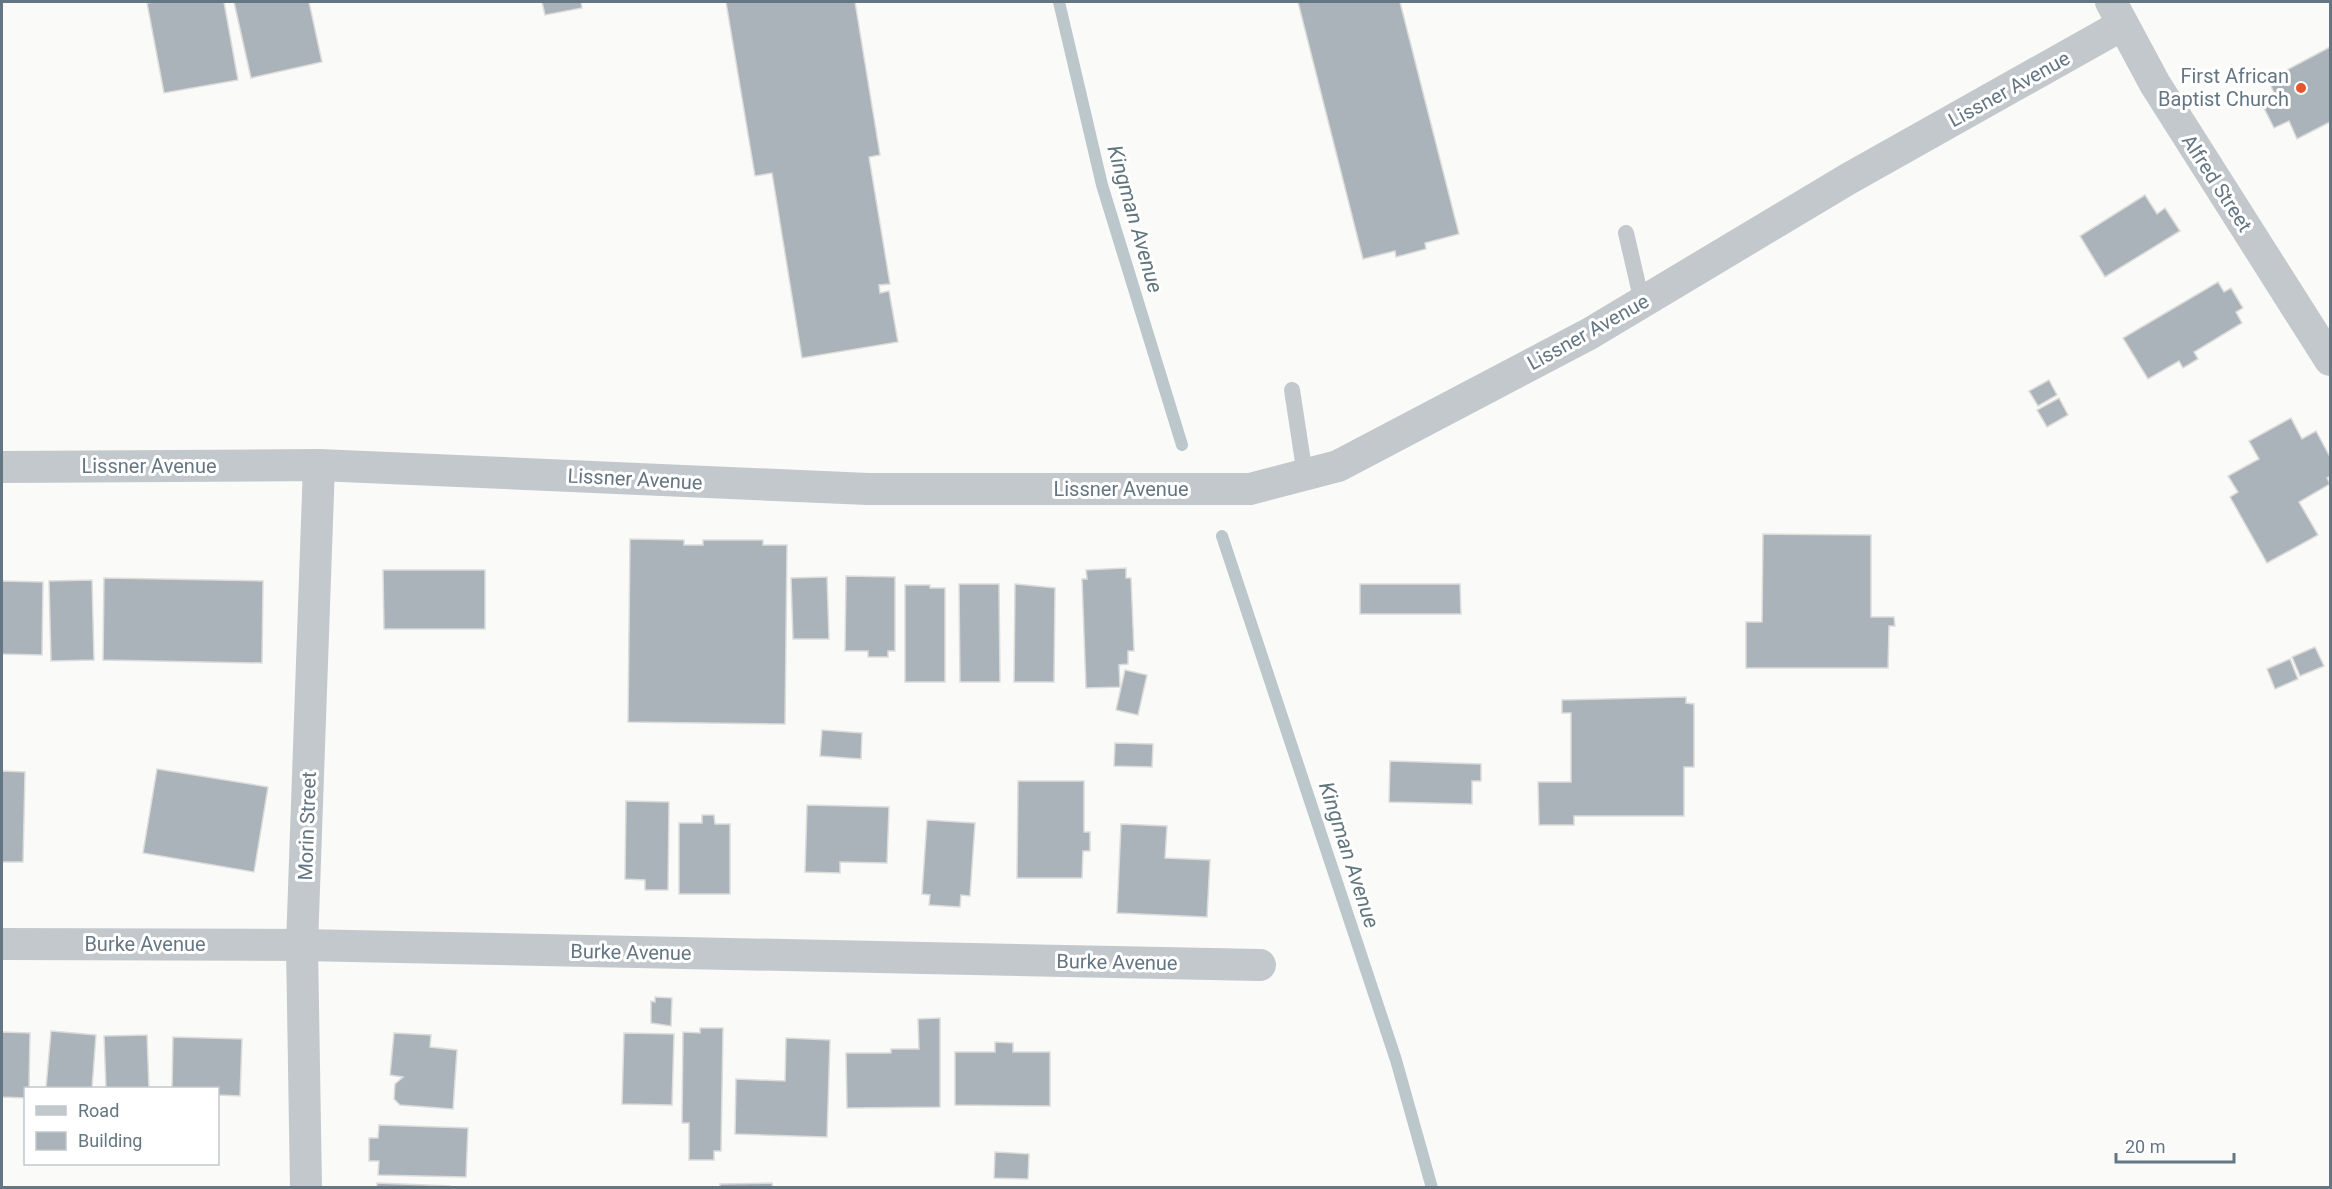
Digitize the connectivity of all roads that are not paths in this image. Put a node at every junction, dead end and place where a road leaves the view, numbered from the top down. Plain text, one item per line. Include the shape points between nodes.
1 (2116, 13) edge
2 (1626, 233) dead end
3 (1642, 302) junction
4 (2331, 360) edge
5 (1292, 390) dead end
6 (320, 465) junction
7 (2, 467) edge
8 (1305, 475) junction
9 (2, 944) edge
10 (302, 945) junction
11 (1260, 965) dead end
12 (306, 1188) edge

1 - 3 street, Lissner Avenue
1 - 4 street, Alfred Street via 2155,84
2 - 3 lane
3 - 8 street, Lissner Avenue via 1338,466
5 - 8 lane
6 - 7 street, Lissner Avenue
6 - 8 street, Lissner Avenue via 868,489 1250,489
6 - 10 street, Morin Street
9 - 10 street, Burke Avenue
10 - 11 street, Burke Avenue
10 - 12 street, Morin Street

